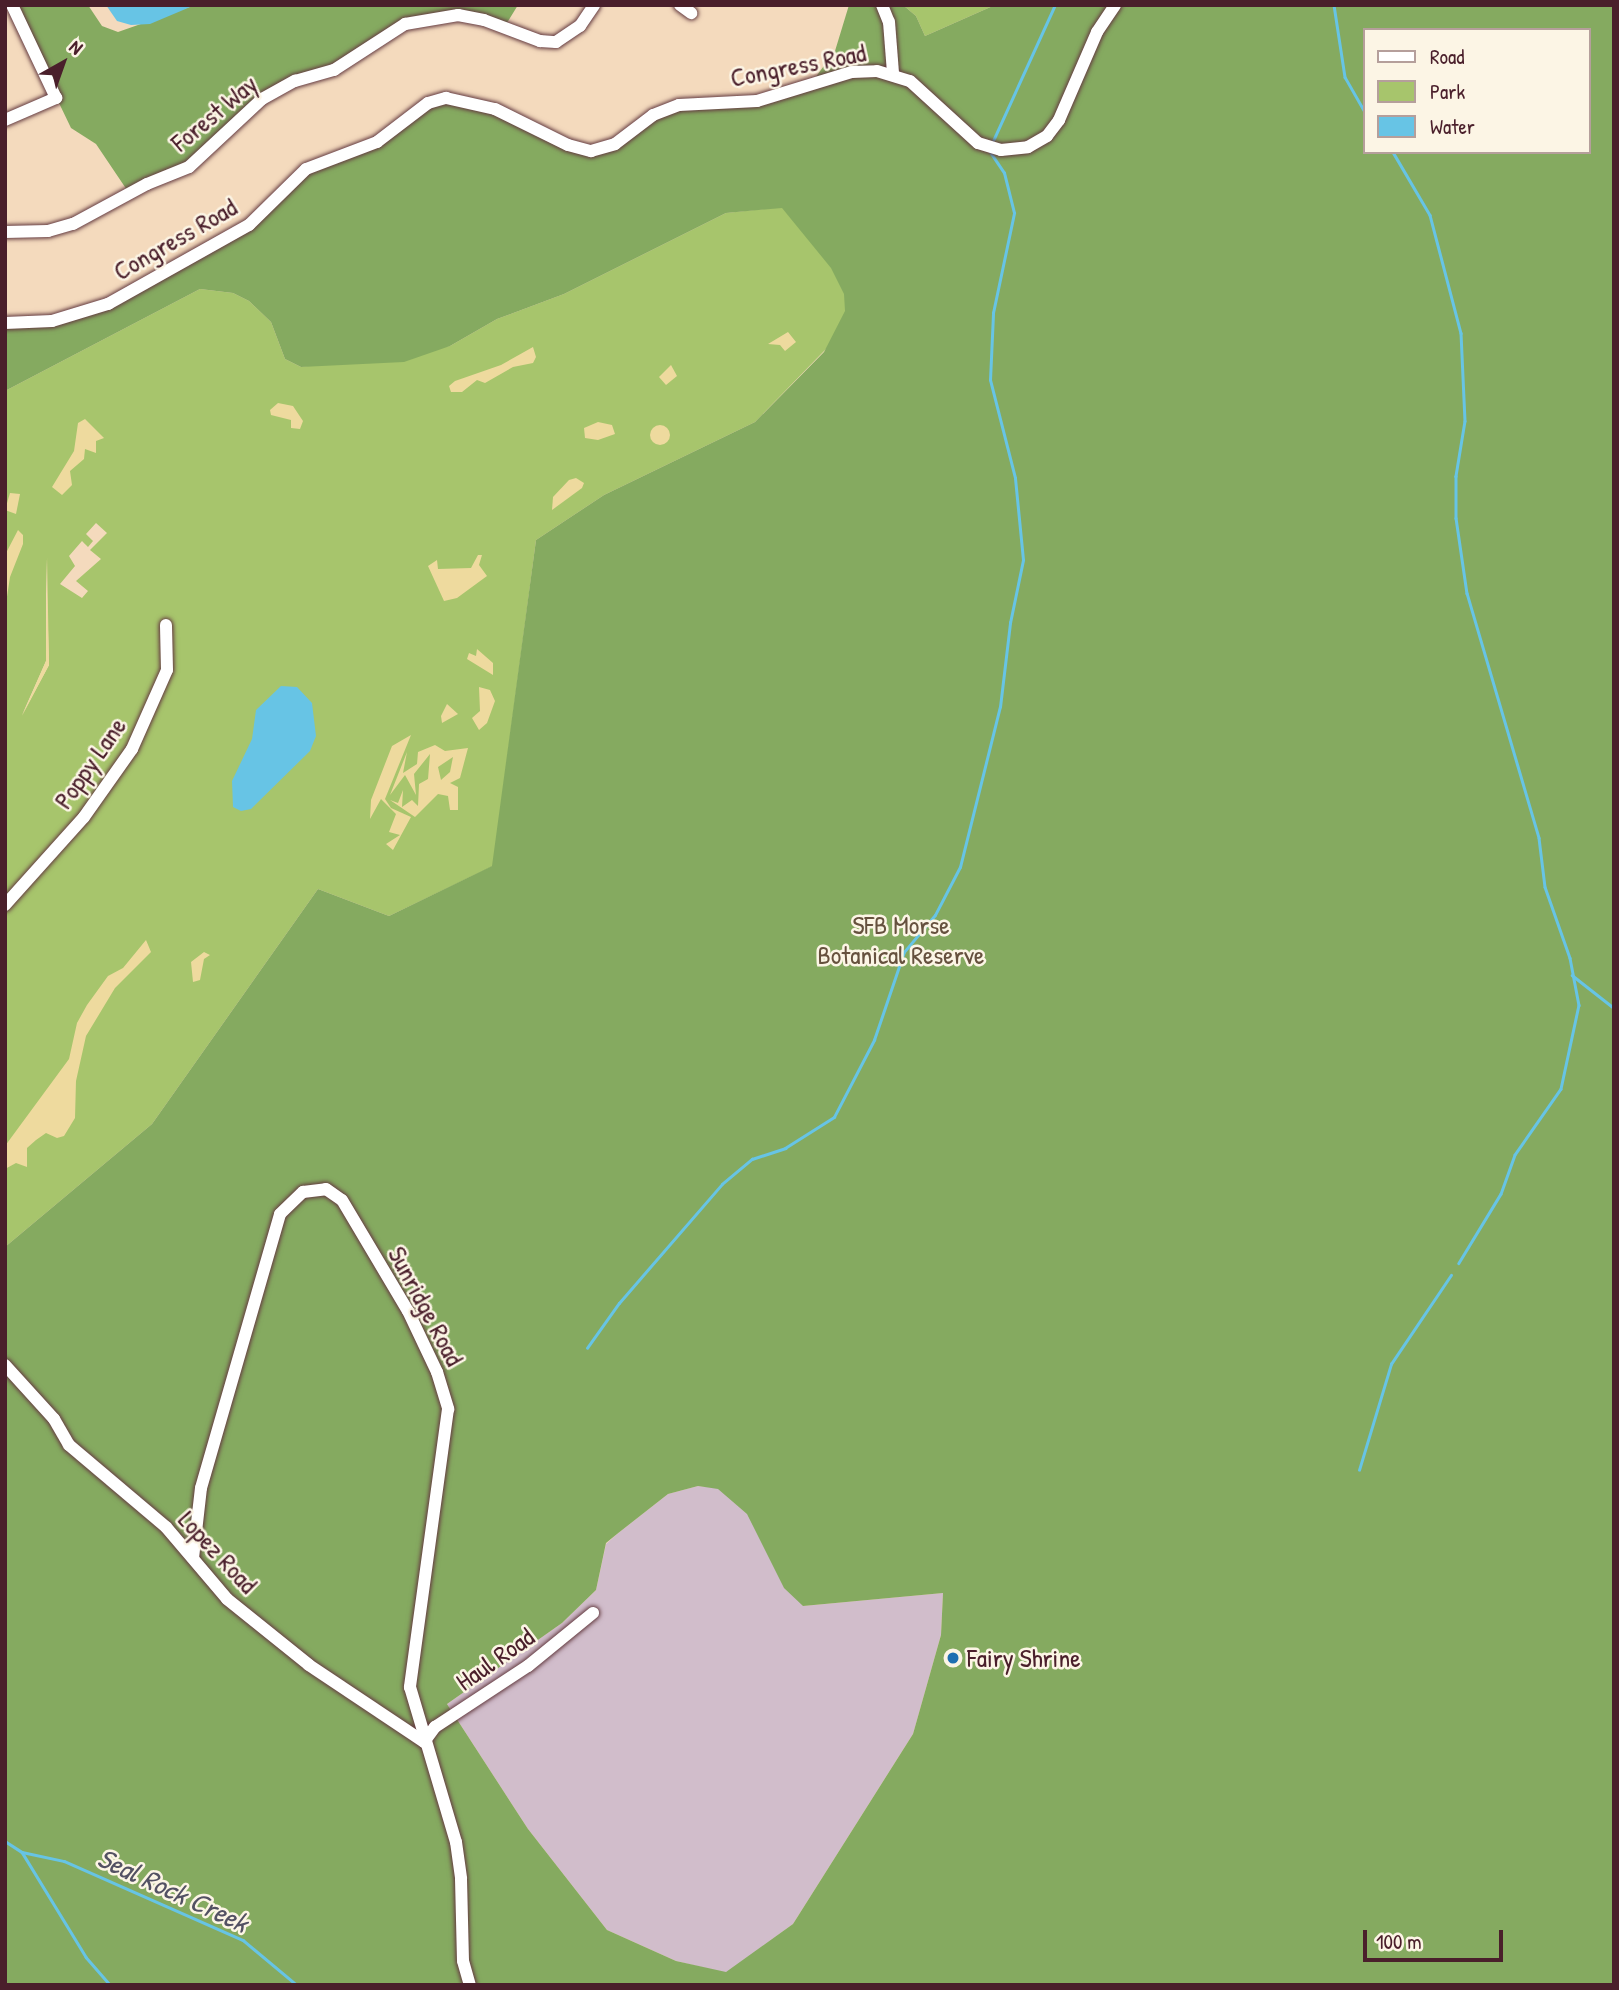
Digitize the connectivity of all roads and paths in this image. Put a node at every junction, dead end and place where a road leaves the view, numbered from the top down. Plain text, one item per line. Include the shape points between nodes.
1 (12, 5) edge
2 (594, 5) edge
3 (882, 5) edge
4 (1115, 5) edge
5 (893, 73) junction
6 (5, 120) edge
7 (5, 232) edge
8 (5, 323) edge
9 (166, 625) dead end
10 (5, 905) edge
11 (5, 1365) edge
12 (193, 1558) junction
13 (593, 1613) dead end
14 (424, 1742) junction
15 (470, 1985) edge

1 - 6 street via 56,99
2 - 7 street, Forest Way via 580,26 556,42 458,15 405,24 334,70 295,81 262,99 189,167 73,224 48,231
3 - 5 street via 889,22
4 - 5 street, Congress Road via 1097,32 1059,120 1047,136 1027,147 1002,150 978,144 920,88
5 - 8 street, Congress Road via 852,72 757,102 679,105 653,115 615,144 591,151 568,145 488,107 436,100 377,142 306,169 258,219 108,304 52,321
9 - 10 street, Poppy Lane via 167,670 132,750 84,817
11 - 12 street, Lopez Road via 54,1419 69,1445 166,1527
12 - 14 street, Lopez Road via 228,1599 268,1633
12 - 14 street, Sunridge Road via 201,1489 280,1213 303,1192 326,1189 342,1200 408,1311 437,1372 448,1409 410,1688
13 - 14 street, Haul Road via 528,1667 435,1727
14 - 15 street, Sunridge Road via 441,1783 456,1842 463,1961

